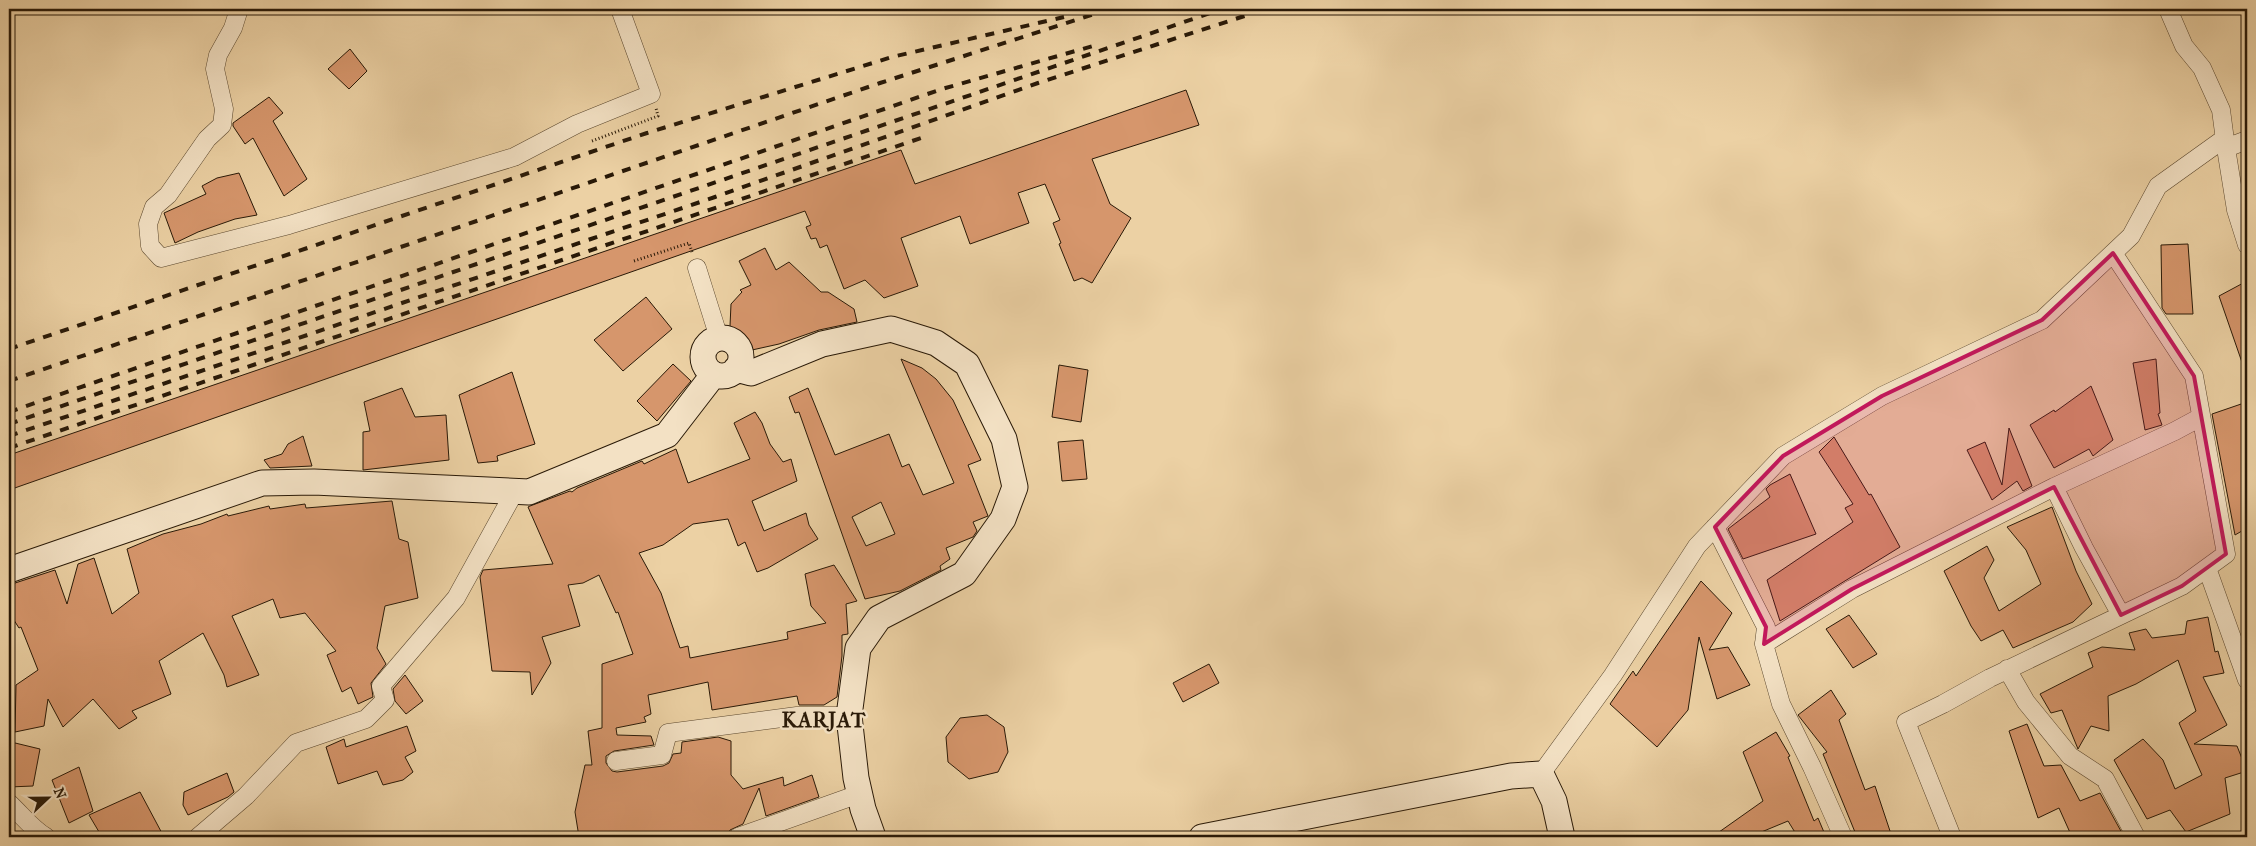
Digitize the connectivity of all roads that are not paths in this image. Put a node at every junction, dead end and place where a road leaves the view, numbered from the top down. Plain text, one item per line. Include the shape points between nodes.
1 (239, 9) edge
2 (620, 9) edge
3 (2168, 9) edge
4 (2247, 140) edge
5 (2226, 143) junction
6 (2247, 245) edge
7 (2113, 253) junction
8 (697, 268) dead end
9 (719, 338) joint
10 (725, 372) junction
11 (2201, 417) junction
12 (2054, 487) junction
13 (515, 491) junction
14 (1715, 527) junction
15 (2206, 568) junction
16 (9, 570) edge
17 (2121, 614) junction
18 (1764, 644) junction
19 (2007, 669) junction
20 (2247, 680) edge
21 (849, 716) junction
22 (616, 762) dead end
23 (1541, 774) junction
24 (859, 794) junction
25 (9, 803) edge
26 (46, 837) edge
27 (198, 837) edge
28 (738, 837) edge
29 (873, 837) edge
30 (1202, 837) edge
31 (1562, 837) edge
32 (1843, 837) edge
33 (1952, 837) edge
34 (2136, 837) edge

1 - 2 street via 215,69 224,109 222,124 168,195 154,207 148,224 150,246 161,258 289,225 514,157 577,124 651,94
3 - 5 street via 2184,46 2202,68 2221,110
4 - 5 street
5 - 6 street via 2236,210
5 - 7 street via 2158,186 2131,236
7 - 11 street via 2194,376
7 - 14 street via 2042,320 1882,396 1783,456
8 - 9 street
9 - 10 street via 708,344 703,354 705,366
10 - 13 street via 667,435 530,492
10 - 21 street via 751,373 822,344 891,329 936,342 967,364 1004,439 1015,487 1003,520 964,574 879,618 858,648
11 - 12 street
11 - 15 street via 2226,554
12 - 17 street
12 - 18 street via 1852,589
13 - 16 street via 314,482 262,483
13 - 27 street via 456,598 381,686 384,700 366,719 296,743 246,796
14 - 18 street via 1766,626
14 - 23 street via 1697,546 1613,674
15 - 17 street via 2182,586
15 - 20 street
17 - 19 street
18 - 32 street via 1781,704
19 - 33 street via 1906,722
19 - 34 street via 2026,702 2070,756 2105,779
21 - 22 street via 797,716 668,733 662,755
21 - 24 street
23 - 30 street via 1511,776
23 - 31 street via 1554,801
24 - 28 street
24 - 29 street
25 - 26 street via 34,830

